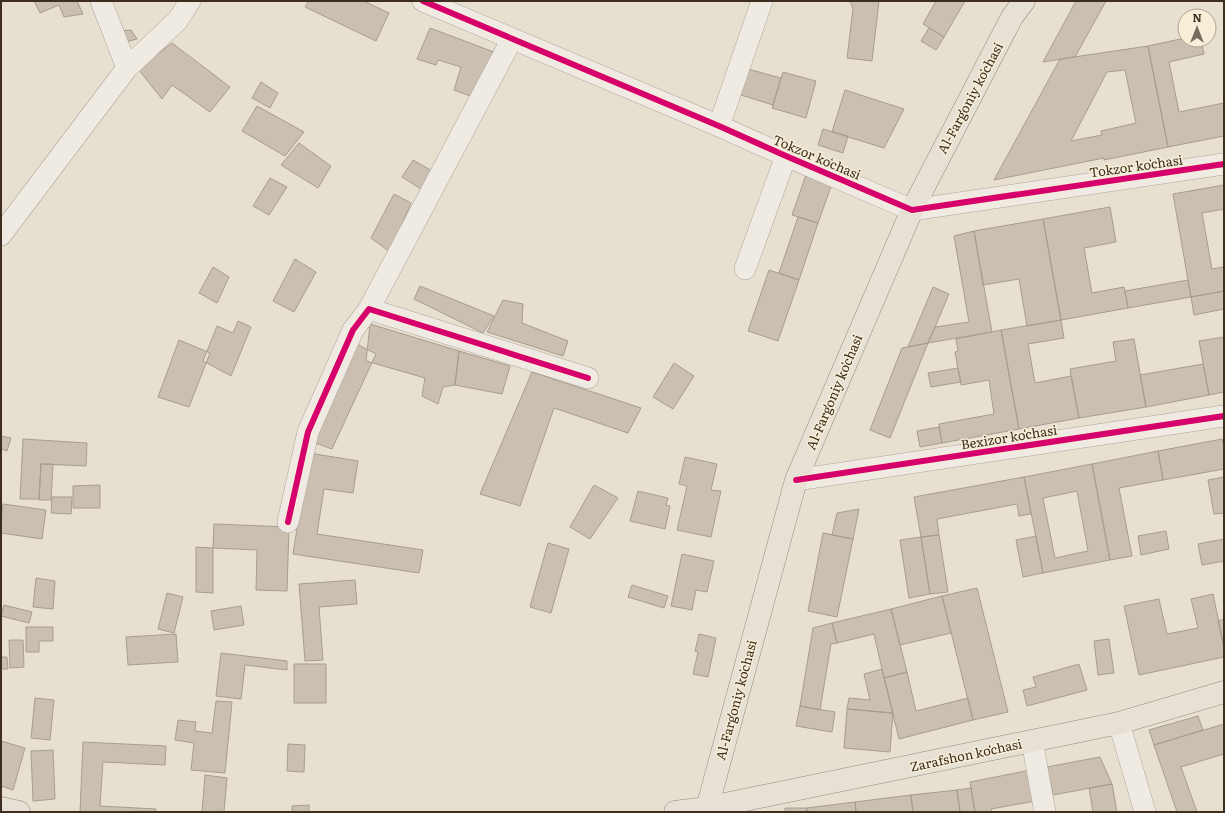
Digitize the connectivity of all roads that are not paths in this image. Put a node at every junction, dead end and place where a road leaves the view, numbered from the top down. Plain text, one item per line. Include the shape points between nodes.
1 (101, 1) edge
2 (190, 1) edge
3 (423, 1) edge
4 (762, 1) edge
5 (1024, 1) edge
6 (512, 39) junction
7 (127, 68) junction
8 (719, 126) junction
9 (786, 156) junction
10 (1224, 164) edge
11 (912, 210) junction
12 (1, 235) edge
13 (745, 269) dead end
14 (369, 309) junction
15 (588, 378) dead end
16 (1224, 416) edge
17 (796, 480) junction
18 (288, 522) dead end
19 (1224, 692) edge
20 (1119, 723) junction
21 (1032, 741) junction
22 (1, 808) edge
23 (706, 810) edge
24 (19, 812) edge
25 (675, 812) edge
26 (1045, 812) edge
27 (1145, 812) edge

1 - 7 street
2 - 7 street via 178,20
3 - 6 street, Tokzor koʻchasi
4 - 8 street
5 - 11 main road, Al-Fargʻoniy koʻchasi via 1012,17
6 - 8 street, Tokzor koʻchasi
6 - 14 street
7 - 12 street
8 - 9 street, Tokzor koʻchasi
9 - 11 street, Tokzor koʻchasi
9 - 13 street
10 - 11 street, Tokzor koʻchasi
11 - 17 main road, Al-Fargʻoniy koʻchasi
14 - 15 street
14 - 18 street via 353,330 308,432
16 - 17 street, Bexizor koʻchasi
17 - 23 main road, Al-Fargʻoniy koʻchasi
19 - 20 main road, Zarafshon koʻchasi
20 - 21 main road, Zarafshon koʻchasi
20 - 27 street
21 - 23 main road, Zarafshon koʻchasi
21 - 26 street
22 - 24 main road
23 - 25 main road, Zarafshon koʻchasi

